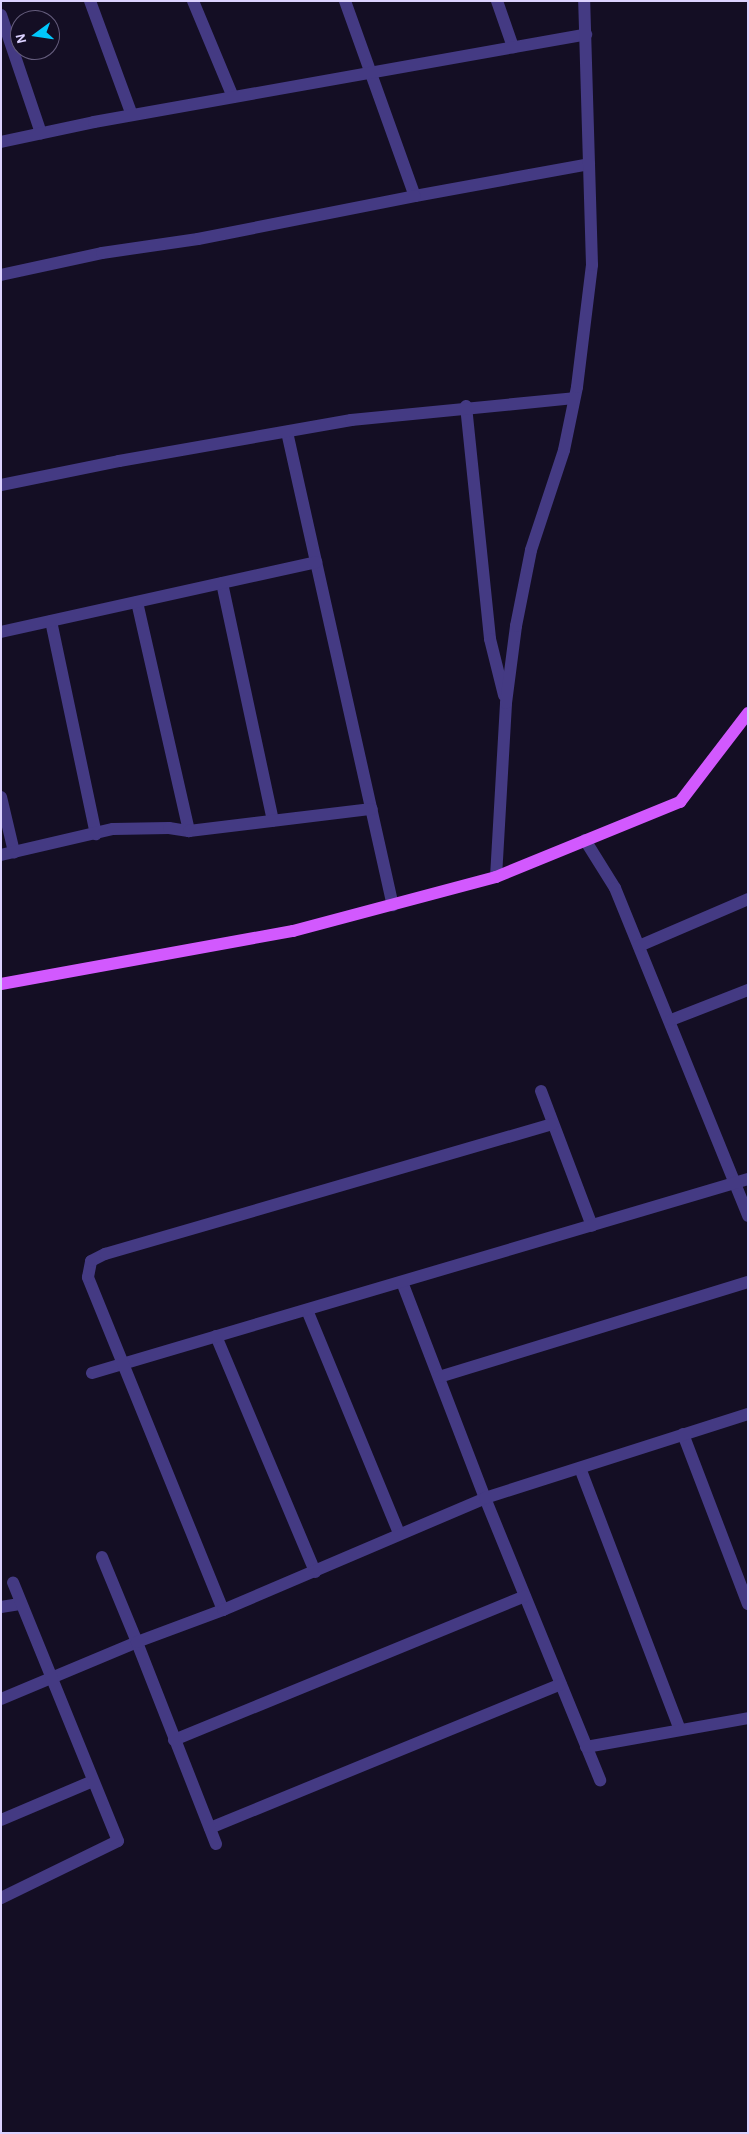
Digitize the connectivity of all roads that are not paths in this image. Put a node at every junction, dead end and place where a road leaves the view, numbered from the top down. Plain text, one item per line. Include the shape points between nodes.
1 (90, 1) edge
2 (193, 1) edge
3 (345, 1) edge
4 (497, 1) edge
5 (584, 1) edge
6 (1, 15) edge
7 (586, 34) junction
8 (5, 39) edge
9 (513, 47) junction
10 (371, 72) junction
11 (233, 97) junction
12 (132, 115) junction
13 (42, 133) junction
14 (1, 142) edge
15 (589, 164) junction
16 (415, 196) junction
17 (1, 276) edge
18 (574, 398) junction
19 (466, 406) junction
20 (287, 432) junction
21 (1, 486) edge
22 (316, 562) junction
23 (222, 583) junction
24 (137, 602) junction
25 (51, 622) junction
26 (1, 632) edge
27 (506, 703) junction
28 (748, 714) edge
29 (1, 797) edge
30 (372, 809) junction
31 (273, 821) junction
32 (189, 831) junction
33 (96, 834) junction
34 (586, 840) junction
35 (7, 854) edge
36 (496, 877) junction
37 (748, 899) edge
38 (393, 904) junction
39 (639, 946) junction
40 (1, 984) edge
41 (748, 990) edge
42 (670, 1020) junction
43 (541, 1092) dead end
44 (554, 1124) junction
45 (748, 1179) edge
46 (735, 1184) junction
47 (748, 1216) edge
48 (592, 1226) junction
49 (402, 1282) junction
50 (748, 1282) edge
51 (307, 1310) junction
52 (216, 1336) junction
53 (123, 1364) junction
54 (92, 1373) dead end
55 (439, 1376) junction
56 (748, 1414) edge
57 (683, 1434) junction
58 (580, 1468) junction
59 (485, 1498) junction
60 (399, 1533) junction
61 (102, 1557) dead end
62 (315, 1572) junction
63 (12, 1582) dead end
64 (525, 1596) junction
65 (20, 1604) junction
66 (748, 1604) edge
67 (1, 1607) edge
68 (223, 1610) junction
69 (137, 1642) junction
70 (50, 1679) junction
71 (561, 1684) junction
72 (1, 1699) edge
73 (748, 1718) edge
74 (680, 1730) junction
75 (174, 1740) junction
76 (586, 1746) junction
77 (600, 1780) dead end
78 (93, 1781) junction
79 (1, 1820) edge
80 (210, 1828) junction
81 (216, 1844) dead end
82 (1, 1898) edge

1 - 12 street
2 - 11 street
3 - 10 street
4 - 9 street
5 - 7 street
6 - 8 street
7 - 9 street
7 - 15 street
8 - 13 street
9 - 10 street
10 - 11 street
10 - 16 street
11 - 12 street
12 - 13 street
13 - 14 street
15 - 16 street
15 - 18 street via 592,265
16 - 17 street via 198,239 102,253
18 - 19 street
18 - 27 street via 564,450 531,550 516,626
19 - 20 street via 351,420
19 - 27 street via 490,639
20 - 21 street via 119,461
20 - 22 street
22 - 23 street
22 - 30 street
23 - 24 street
23 - 31 street
24 - 25 street
24 - 32 street
25 - 26 street
25 - 33 street
27 - 36 street
28 - 34 main road via 680,802
29 - 35 street
30 - 31 street
30 - 38 street
31 - 32 street
32 - 33 street via 144,827
33 - 35 street
34 - 36 main road
34 - 39 street via 615,888
36 - 38 main road
37 - 39 street
38 - 40 main road via 293,931
39 - 42 street
41 - 42 street
42 - 46 street
43 - 44 street
44 - 48 street
44 - 53 street via 105,1254 91,1261 88,1277
45 - 46 street
46 - 47 street
46 - 48 street
48 - 49 street
49 - 51 street
49 - 55 street
50 - 55 street
51 - 52 street
51 - 60 street
52 - 53 street
52 - 62 street
53 - 54 street
53 - 68 street
55 - 59 street
56 - 57 street
57 - 58 street
57 - 66 street
58 - 59 street
58 - 74 street
59 - 60 street
59 - 64 street
60 - 62 street
61 - 69 street
62 - 68 street
63 - 65 street
64 - 71 street
64 - 75 street
65 - 67 street
65 - 70 street
68 - 69 street
69 - 70 street
69 - 75 street
70 - 72 street
70 - 78 street
71 - 76 street
71 - 80 street
73 - 74 street
74 - 76 street
75 - 80 street
76 - 77 street
78 - 79 street
78 - 82 street via 118,1841
80 - 81 street

